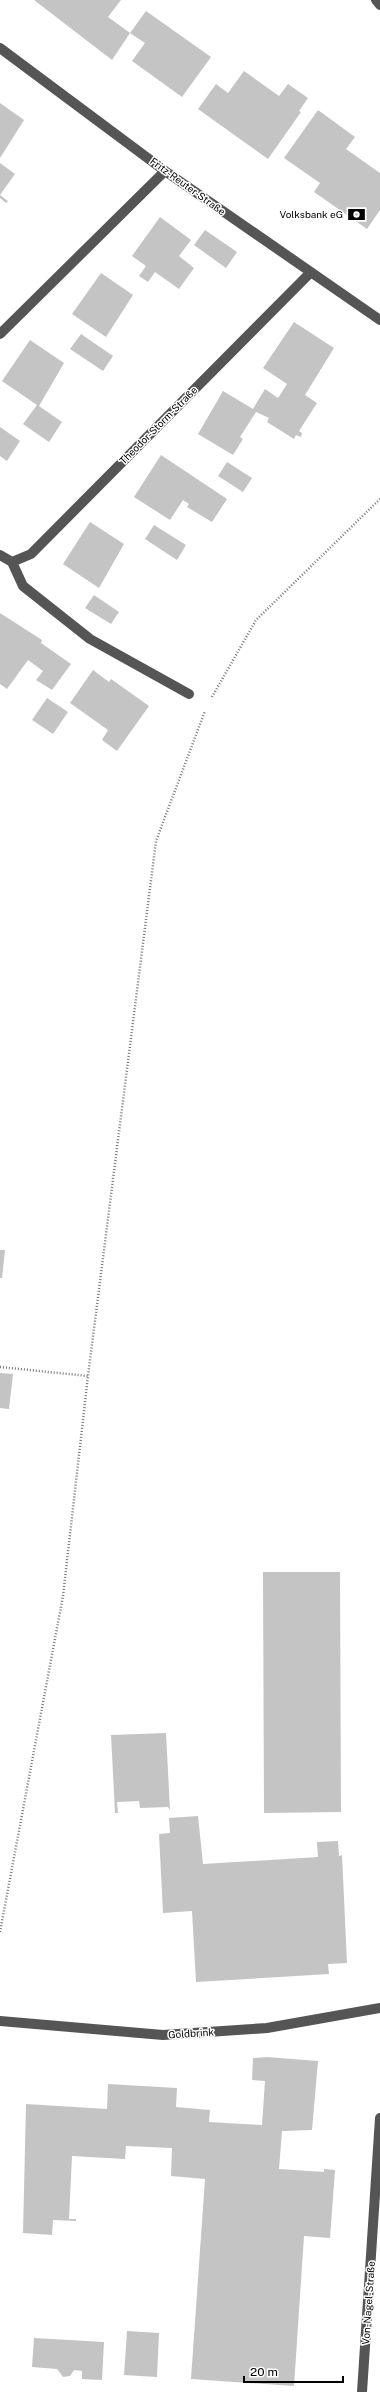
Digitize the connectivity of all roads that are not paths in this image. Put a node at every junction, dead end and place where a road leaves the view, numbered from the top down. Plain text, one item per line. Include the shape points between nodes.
1 (0, 48) edge
2 (165, 170) junction
3 (310, 272) junction
4 (380, 320) edge
5 (0, 334) edge
6 (0, 555) edge
7 (12, 562) junction
8 (189, 694) dead end
9 (380, 2008) edge
10 (0, 2021) edge
11 (380, 2118) edge
12 (362, 2392) edge

1 - 2 street, Fritz-Reuter-Straße
2 - 3 street, Fritz-Reuter-Straße
2 - 5 street
3 - 4 street, Fritz-Reuter-Straße
3 - 7 street, Theodor-Storm-Straße via 31,554
6 - 7 street
7 - 8 street via 23,586 90,639
9 - 10 street, Goldbrink via 267,2028 163,2034
11 - 12 street, Von-Nagel-Straße

